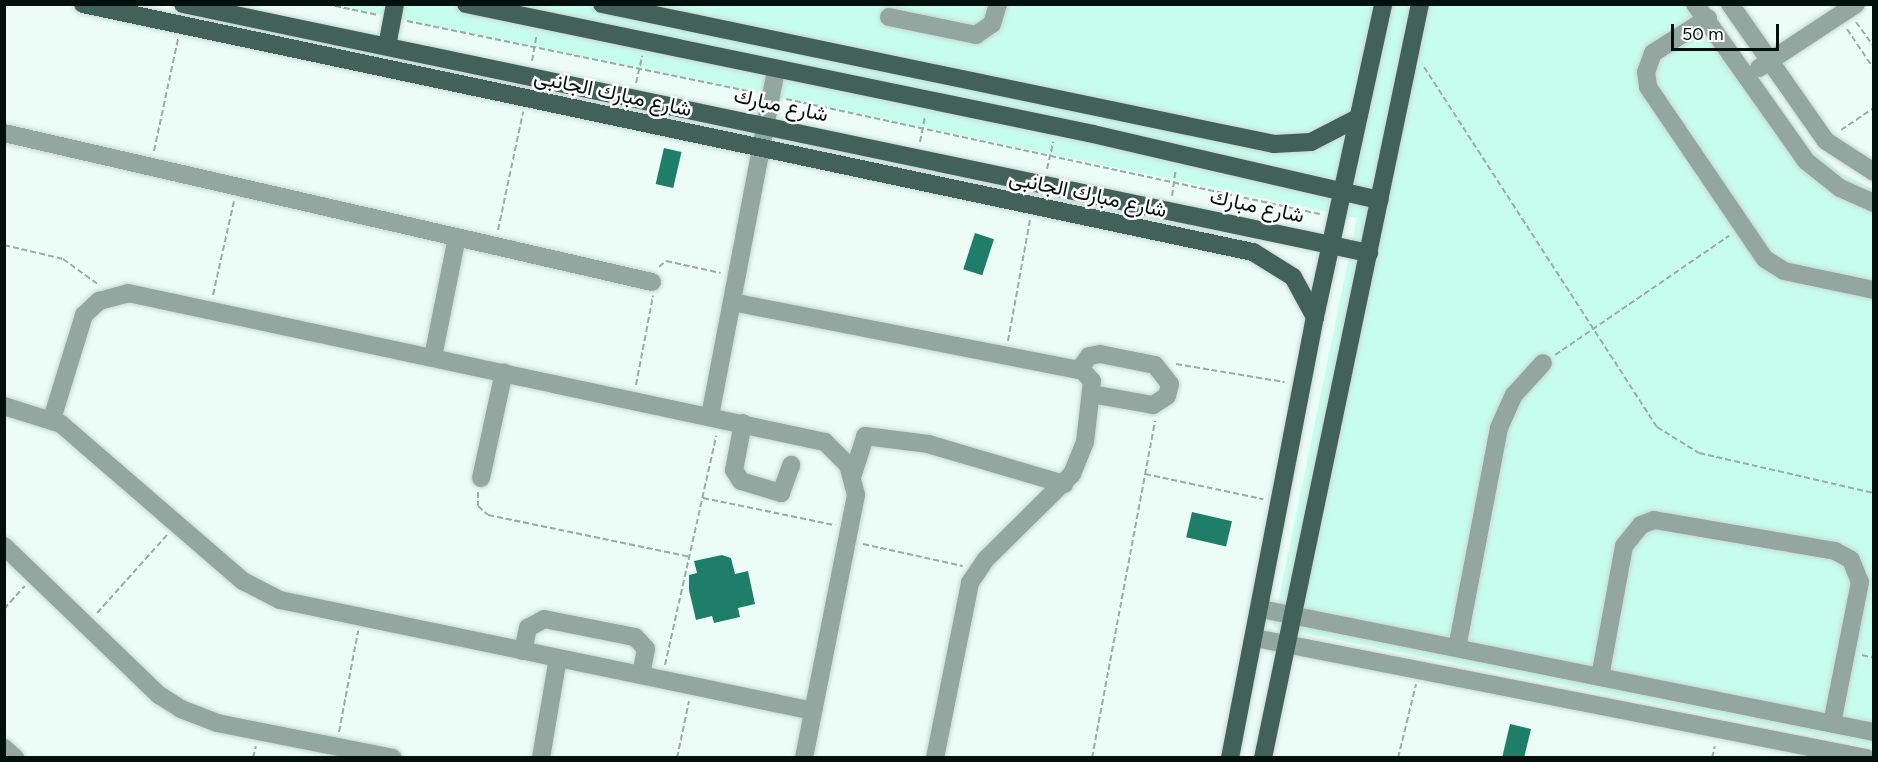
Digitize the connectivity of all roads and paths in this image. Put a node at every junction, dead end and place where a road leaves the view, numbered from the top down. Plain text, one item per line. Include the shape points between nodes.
1 (83, 4) edge
2 (183, 4) edge
3 (326, 4) edge
4 (466, 4) edge
5 (602, 4) edge
6 (998, 4) edge
7 (1383, 4) edge
8 (1420, 4) edge
9 (1695, 4) edge
10 (1730, 4) edge
11 (1847, 10) edge
12 (394, 11) edge
13 (889, 17) dead end
14 (669, 18) junction
15 (1708, 18) junction
16 (539, 20) junction
17 (181, 25) junction
18 (626, 38) junction
19 (645, 41) junction
20 (387, 46) junction
21 (1411, 47) junction
22 (1874, 47) edge
23 (534, 48) junction
24 (1769, 61) junction
25 (776, 69) junction
26 (1874, 69) edge
27 (639, 70) junction
28 (530, 76) junction
29 (1747, 76) junction
30 (771, 96) junction
31 (633, 97) junction
32 (526, 98) junction
33 (928, 100) junction
34 (1051, 100) junction
35 (1874, 108) edge
36 (1358, 118) junction
37 (766, 125) junction
38 (1056, 126) junction
39 (922, 130) junction
40 (4, 133) edge
41 (1093, 134) junction
42 (1826, 141) junction
43 (761, 148) junction
44 (1178, 154) junction
45 (1050, 156) junction
46 (917, 157) junction
47 (151, 167) junction
48 (1874, 172) edge
49 (1174, 183) junction
50 (1044, 184) junction
51 (237, 187) junction
52 (1343, 192) junction
53 (1379, 200) junction
54 (1874, 203) edge
55 (1032, 205) junction
56 (1169, 210) junction
57 (1337, 217) junction
58 (1741, 228) junction
59 (456, 237) junction
60 (4, 245) edge
61 (1331, 245) junction
62 (495, 246) junction
63 (1369, 253) junction
64 (737, 276) junction
65 (654, 284) junction
66 (1874, 290) edge
67 (108, 296) junction
68 (732, 302) junction
69 (210, 310) junction
70 (1315, 317) junction
71 (1593, 329) junction
72 (1006, 356) junction
73 (434, 357) junction
74 (1543, 363) joint
75 (1079, 370) junction
76 (504, 372) junction
77 (1165, 372) junction
78 (1302, 386) junction
79 (1092, 394) junction
80 (633, 400) junction
81 (1159, 403) junction
82 (4, 406) edge
83 (715, 417) junction
84 (52, 419) junction
85 (743, 423) junction
86 (791, 465) dead end
87 (853, 474) junction
88 (1145, 474) junction
89 (481, 478) joint
90 (1064, 484) junction
91 (1874, 493) edge
92 (703, 498) junction
93 (1280, 502) junction
94 (177, 524) junction
95 (849, 534) junction
96 (4, 546) edge
97 (690, 557) junction
98 (978, 570) junction
99 (36, 575) junction
100 (4, 609) edge
101 (1261, 609) junction
102 (1293, 615) junction
103 (361, 617) junction
104 (87, 624) junction
105 (1255, 638) junction
106 (1287, 644) junction
107 (1456, 648) junction
108 (523, 651) junction
109 (558, 658) junction
110 (1419, 670) junction
111 (641, 675) junction
112 (1600, 677) junction
113 (662, 680) junction
114 (692, 686) junction
115 (813, 711) junction
116 (1832, 723) junction
117 (1874, 732) edge
118 (336, 746) junction
119 (4, 748) edge
120 (15, 758) edge
121 (393, 758) edge
122 (541, 758) edge
123 (678, 758) edge
124 (804, 758) edge
125 (935, 758) edge
126 (1092, 758) edge
127 (1230, 758) edge
128 (1263, 758) edge
129 (1398, 758) edge
130 (1866, 758) edge

1 - 17 main road, شارع مبارك الجانبى
2 - 20 main road, شارع مبارك
3 - 12 path
4 - 16 main road, شارع مبارك
5 - 14 main road
6 - 13 street via 992,24 976,34
7 - 36 main road
8 - 21 main road
9 - 15 street
10 - 24 street
11 - 22 path
11 - 24 street
11 - 26 path
12 - 20 main road
12 - 23 path
14 - 18 main road
14 - 34 main road
15 - 29 street
15 - 58 street via 1653,53 1646,79
16 - 18 main road, شارع مبارك
16 - 23 path
17 - 32 main road, شارع مبارك الجانبى
17 - 47 path
18 - 19 main road, شارع مبارك
19 - 25 main road, شارع مبارك
19 - 27 path
20 - 28 main road, شارع مبارك
21 - 53 main road
21 - 71 path
23 - 27 path
23 - 28 path
24 - 29 street
24 - 42 street
25 - 30 street
25 - 33 main road, شارع مبارك
27 - 30 path
27 - 31 path
28 - 31 main road, شارع مبارك
29 - 54 street via 1806,161 1840,188
30 - 37 street
30 - 39 path
31 - 37 main road, شارع مبارك
32 - 43 main road, شارع مبارك الجانبى
32 - 62 path
33 - 38 main road, شارع مبارك
33 - 39 path
34 - 36 main road via 1274,144 1311,142
34 - 41 main road
35 - 42 path
36 - 52 main road
37 - 43 street
37 - 46 main road, شارع مبارك
38 - 41 main road, شارع مبارك
38 - 45 path
39 - 45 path
39 - 46 path
40 - 47 street
41 - 44 main road, شارع مبارك
42 - 48 street
43 - 55 main road, شارع مبارك الجانبى
43 - 64 street
44 - 49 path
44 - 52 main road, شارع مبارك
45 - 49 path
45 - 50 path
46 - 50 main road, شارع مبارك
47 - 51 street
49 - 56 path
49 - 57 path
50 - 56 main road, شارع مبارك
51 - 59 street
51 - 69 path
52 - 53 main road, شارع مبارك
52 - 57 main road
53 - 63 main road
55 - 70 main road, شارع مبارك الجانبى via 1253,252 1293,277
55 - 72 path
56 - 61 main road, شارع مبارك
57 - 61 main road
58 - 66 street via 1765,259 1784,272
58 - 71 path
59 - 62 street
59 - 73 street
60 - 67 path via 63,259
61 - 63 main road, شارع مبارك
61 - 70 main road
62 - 65 street
63 - 102 main road
64 - 65 path via 666,261
64 - 68 street
65 - 80 path
67 - 69 street via 128,293
67 - 84 street via 91,307 80,325
68 - 72 street
68 - 83 street
69 - 73 street
70 - 78 main road
71 - 74 path
71 - 91 path via 1649,417 1676,443 1711,456
72 - 75 street
73 - 76 street
74 - 107 street via 1514,394 1499,428
75 - 77 street via 1089,357 1100,354
75 - 79 street via 1091,377
76 - 80 street
76 - 89 street
77 - 78 path via 1188,362
77 - 81 street via 1169,391
78 - 93 main road
79 - 81 street
79 - 90 street via 1082,453
80 - 83 street
81 - 88 path
82 - 84 street
83 - 85 street
83 - 92 path
84 - 94 street
85 - 86 street via 734,470 741,482 781,493
85 - 87 street via 825,442
87 - 90 street via 865,436 928,444
87 - 95 street via 856,495
88 - 93 path
88 - 126 path
89 - 97 path via 477,502 488,515
90 - 98 street
92 - 95 path
92 - 97 path
93 - 101 main road
94 - 103 street via 255,589 280,600
94 - 104 path
95 - 98 path
95 - 115 street
96 - 99 street
97 - 113 path
98 - 125 street via 960,613
99 - 100 path
99 - 104 street
101 - 102 street
101 - 105 main road
102 - 106 main road
102 - 107 street
103 - 108 street
103 - 118 path
104 - 118 street via 181,710 217,723
105 - 106 street
105 - 127 main road
106 - 110 street
106 - 128 main road
107 - 112 street
108 - 109 street
108 - 111 street via 528,628 544,619 635,637 646,649
109 - 111 street
109 - 122 street
110 - 129 path
110 - 130 street
111 - 113 street
112 - 116 street
112 - 116 street via 1624,546 1641,525 1654,520 1835,551 1851,560 1860,582
113 - 114 street
114 - 115 street
114 - 123 path
115 - 124 street
116 - 117 street
118 - 121 street
119 - 120 street

